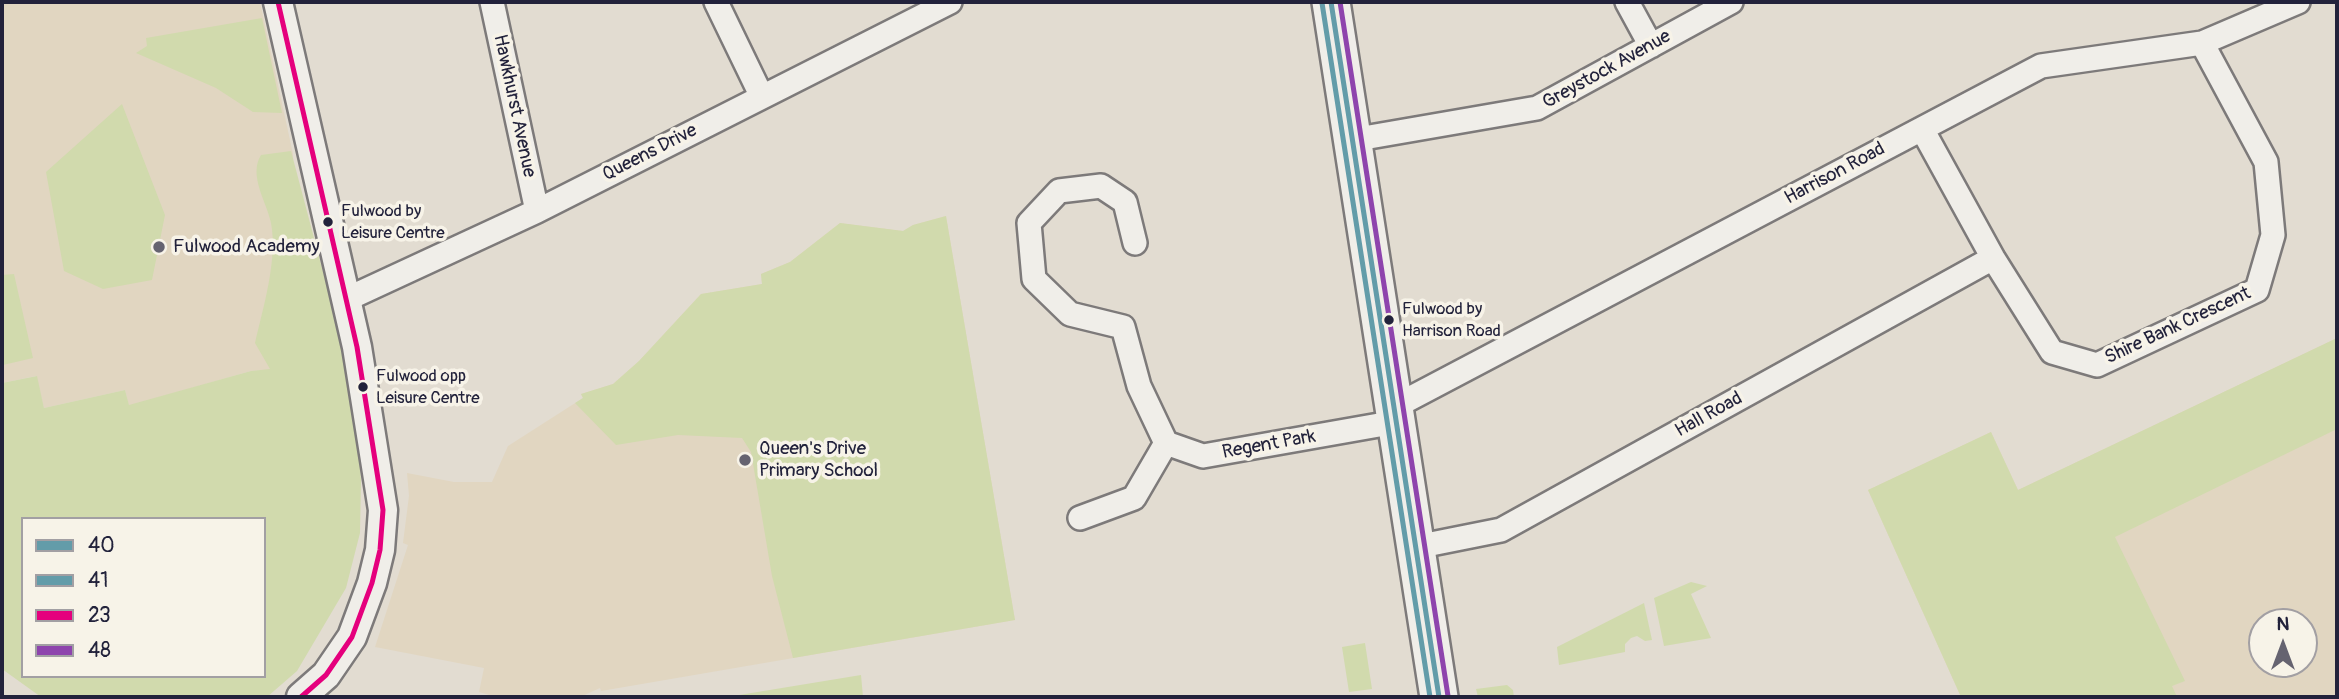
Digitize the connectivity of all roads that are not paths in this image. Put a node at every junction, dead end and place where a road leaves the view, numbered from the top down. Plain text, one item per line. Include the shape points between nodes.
1 (278, 2) edge
2 (492, 2) edge
3 (716, 2) edge
4 (950, 2) edge
5 (1331, 2) edge
6 (1627, 2) edge
7 (1731, 2) edge
8 (2298, 2) edge
9 (2202, 43) junction
10 (1651, 46) junction
11 (762, 97) junction
12 (1922, 128) junction
13 (1352, 140) junction
14 (537, 211) junction
15 (1135, 243) dead end
16 (1993, 258) junction
17 (347, 299) junction
18 (1395, 415) junction
19 (1166, 443) junction
20 (1080, 518) dead end
21 (1416, 547) junction
22 (301, 697) edge
23 (1439, 697) edge

1 - 17 street
2 - 14 street, Hawkhurst Avenue
3 - 11 street
4 - 11 street, Queens Drive
5 - 13 highway
6 - 10 street
7 - 10 street, Greystock Avenue
8 - 9 street, Harrison Road
9 - 12 street, Harrison Road via 2042,66
9 - 16 street, Shire Bank Crescent via 2266,162 2273,234 2257,290 2097,365 2052,352
10 - 13 street, Greystock Avenue via 1537,108
11 - 14 street, Queens Drive
12 - 16 street, Shire Bank Crescent
12 - 18 street, Harrison Road
13 - 18 highway
14 - 17 street, Queens Drive
15 - 19 street via 1125,202 1101,186 1059,191 1028,223 1034,279 1070,314 1123,327 1139,386
16 - 21 street, Hall Road via 1501,530
17 - 22 street via 383,510 380,550 352,636 326,675
18 - 19 street, Regent Park via 1203,456
18 - 21 highway
19 - 20 street via 1134,498
21 - 23 highway

